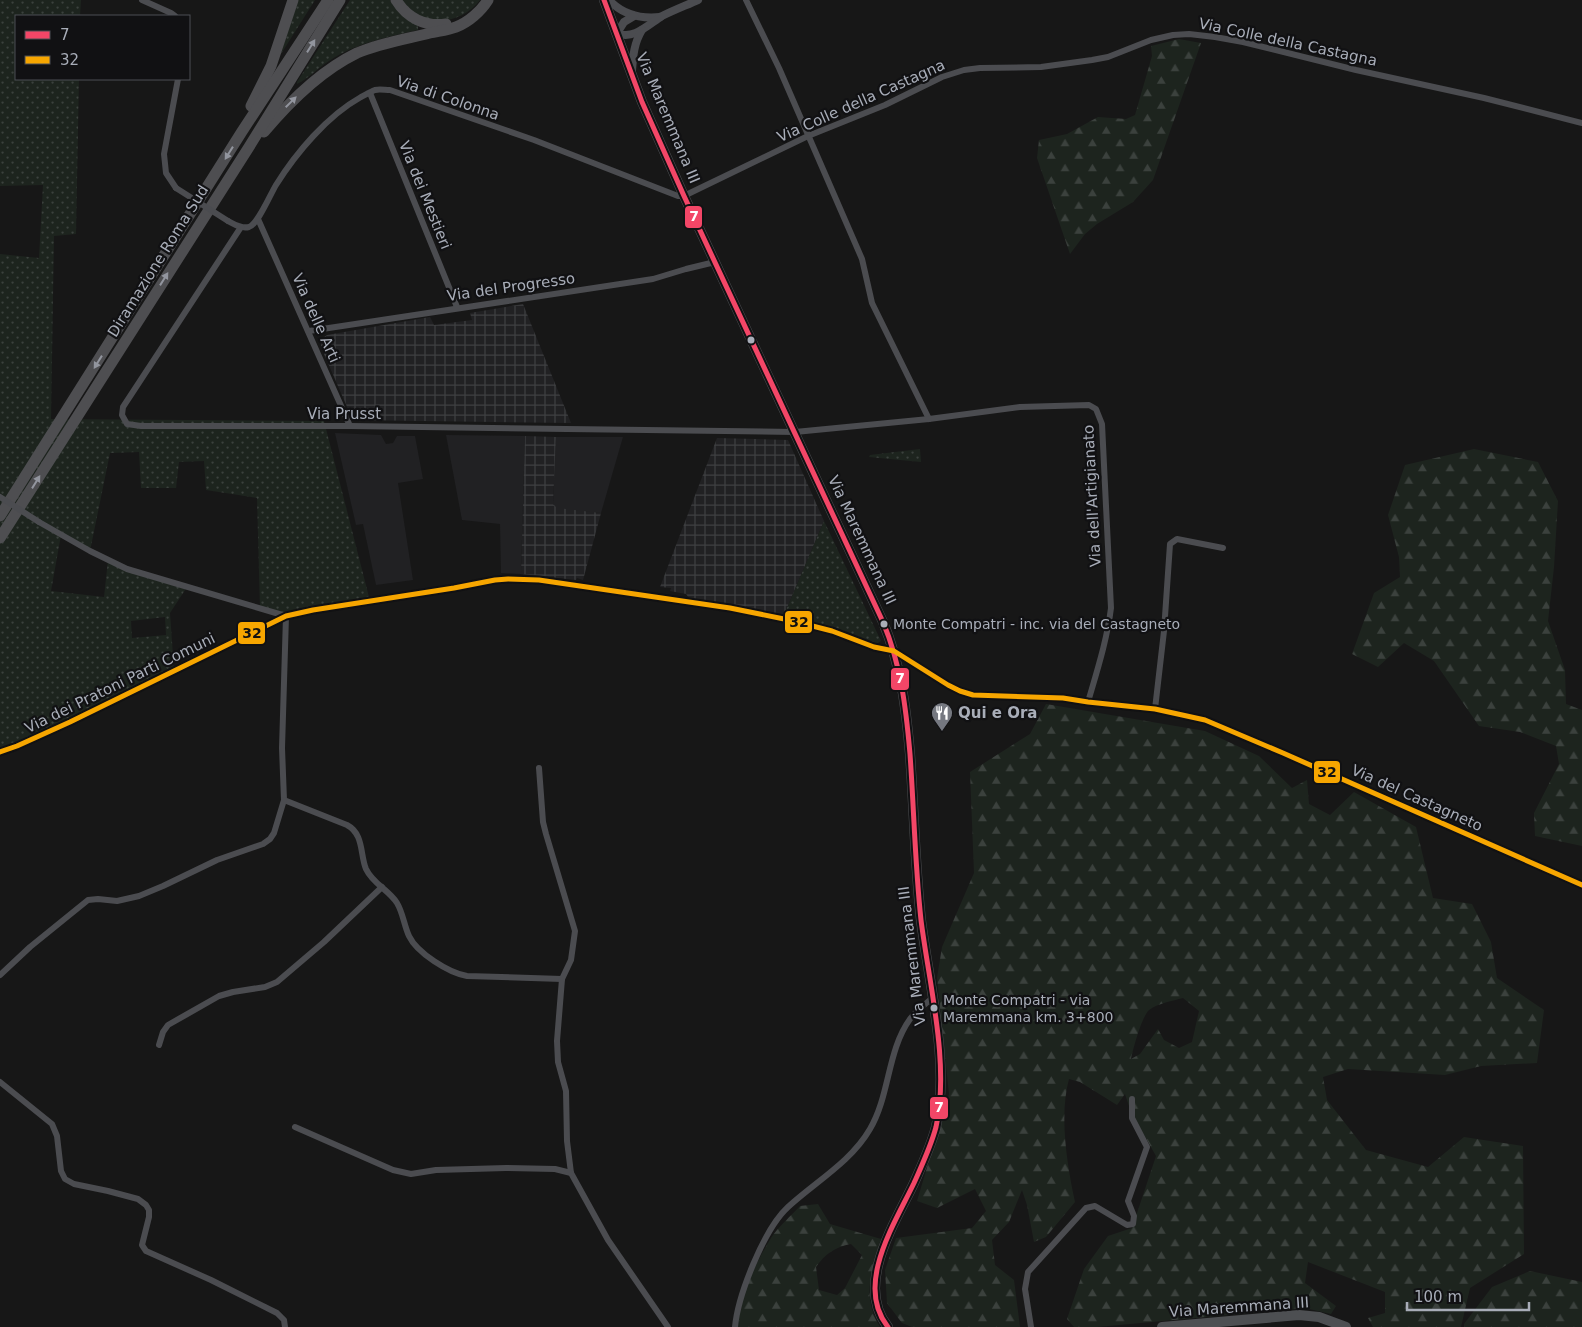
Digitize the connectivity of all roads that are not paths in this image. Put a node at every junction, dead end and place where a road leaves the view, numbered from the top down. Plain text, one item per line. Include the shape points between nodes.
1 (142, 0) edge
2 (293, 0) edge
3 (328, 0) edge
4 (340, 0) edge
5 (396, 0) edge
6 (488, 0) edge
7 (604, 0) edge
8 (609, 0) edge
9 (698, 0) edge
10 (746, 0) edge
11 (174, 15) edge
12 (634, 16) junction
13 (662, 16) junction
14 (465, 22) junction
15 (642, 30) junction
16 (617, 33) junction
17 (632, 76) junction
18 (178, 80) edge
19 (370, 93) junction
20 (1582, 123) edge
21 (241, 133) junction
22 (808, 136) junction
23 (249, 147) junction
24 (684, 196) junction
25 (258, 219) junction
26 (241, 228) junction
27 (715, 262) junction
28 (457, 307) junction
29 (309, 331) junction
30 (929, 418) junction
31 (350, 426) junction
32 (796, 432) junction
33 (0, 497) edge
34 (0, 516) edge
35 (0, 538) edge
36 (1223, 548) dead end
37 (286, 616) junction
38 (894, 651) junction
39 (1088, 702) junction
40 (1155, 709) junction
41 (0, 752) edge
42 (540, 768) dead end
43 (284, 800) junction
44 (1582, 885) edge
45 (382, 887) junction
46 (0, 975) edge
47 (562, 979) junction
48 (932, 998) junction
49 (158, 1045) dead end
50 (0, 1082) edge
51 (1132, 1099) dead end
52 (295, 1127) dead end
53 (571, 1173) junction
54 (285, 1327) edge
55 (668, 1327) edge
56 (735, 1327) edge
57 (888, 1327) edge
58 (1030, 1327) edge
59 (1162, 1327) edge
60 (1346, 1327) edge

1 - 11 street
2 - 21 highway via 271,66
3 - 21 highway, Diramazione Roma Sud
23 -> 4 highway, Diramazione Roma Sud
5 - 14 highway via 407,14 423,23
6 - 14 highway
7 - 16 main road, Via Maremmana III
8 - 12 street
9 - 13 street
10 - 22 street
12 - 13 street
12 - 16 street via 624,22
13 - 15 street
23 -> 14 highway via 297,97 340,62 393,41
15 - 16 street via 628,35
15 - 17 street via 634,50
16 - 17 main road, Via Maremmana III
17 - 24 main road, Via Maremmana III
18 - 26 street, bridge via 164,154 166,173 176,188
19 - 24 street, Via di Colonna via 390,90 534,140 673,195
19 - 25 street, Via di Colonna via 333,116 296,155
19 - 28 street, Via dei Mestieri
20 - 22 street, Via Colle della Castagna via 1243,42 1189,34 1151,40 1092,60 1041,67 964,70
21 -> 34 highway, Diramazione Roma Sud
22 - 24 street, Via Colle della Castagna
22 - 30 street via 862,259 872,302
35 -> 23 highway, Diramazione Roma Sud
24 - 27 main road, Via Maremmana III
25 - 26 street via 250,227
25 - 29 street, Via delle Arti
26 - 31 street, Via Prusst via 124,407 124,420 130,425 141,426
27 - 28 street, Via del Progresso via 653,279
27 - 32 main road, Via Maremmana III
28 - 29 street, Via del Progresso
29 - 31 street, Via delle Arti
30 - 32 street, Via dell'Artigianato
30 - 39 street, Via dell'Artigianato via 1020,407 1089,405 1096,409 1102,424 1111,608
31 - 32 street, Via Prusst
32 - 38 main road, Via Maremmana III
33 - 37 street, bridge via 90,551 127,569
36 - 40 street via 1177,539 1170,544
37 - 38 street, Via dei Pratoni Parti Comuni via 495,580 520,579 744,611 789,620
37 - 41 street, Via dei Pratoni Parti Comuni via 70,722
37 - 43 street via 282,748
38 - 39 street, Via del Castagneto via 948,685 973,695 1064,698
38 - 48 main road, Via Maremmana III via 906,708 921,913
39 - 40 street, Via del Castagneto
40 - 44 street, Via del Castagneto via 1222,727
42 - 47 street via 543,822 575,931 571,960
43 - 45 street via 353,828 367,872
43 - 46 street via 275,830 267,842 217,860 138,896 117,901 88,900
45 - 47 street via 398,904 412,943 452,971 467,976
45 - 49 street via 279,980 265,987 213,999 168,1025
47 - 53 street via 557,1053 566,1091
48 - 56 street via 913,1016 904,1031 879,1109 864,1138 833,1170 789,1206 775,1223 742,1295
48 - 57 main road, Via Maremmana III via 940,1066 940,1105 931,1142 888,1236 878,1266 876,1300 879,1314
50 - 54 street via 52,1124 65,1179 138,1199 146,1205 149,1217 142,1245 146,1251 277,1313 283,1318
51 - 58 street via 1132,1118 1147,1147 1128,1201 1134,1216 1133,1224 1127,1226 1096,1206 1086,1208 1028,1272 1025,1289
52 - 53 street via 408,1174 506,1168 554,1169
53 - 55 street via 602,1232
59 - 60 main road, Via Maremmana III via 1299,1316 1319,1317

